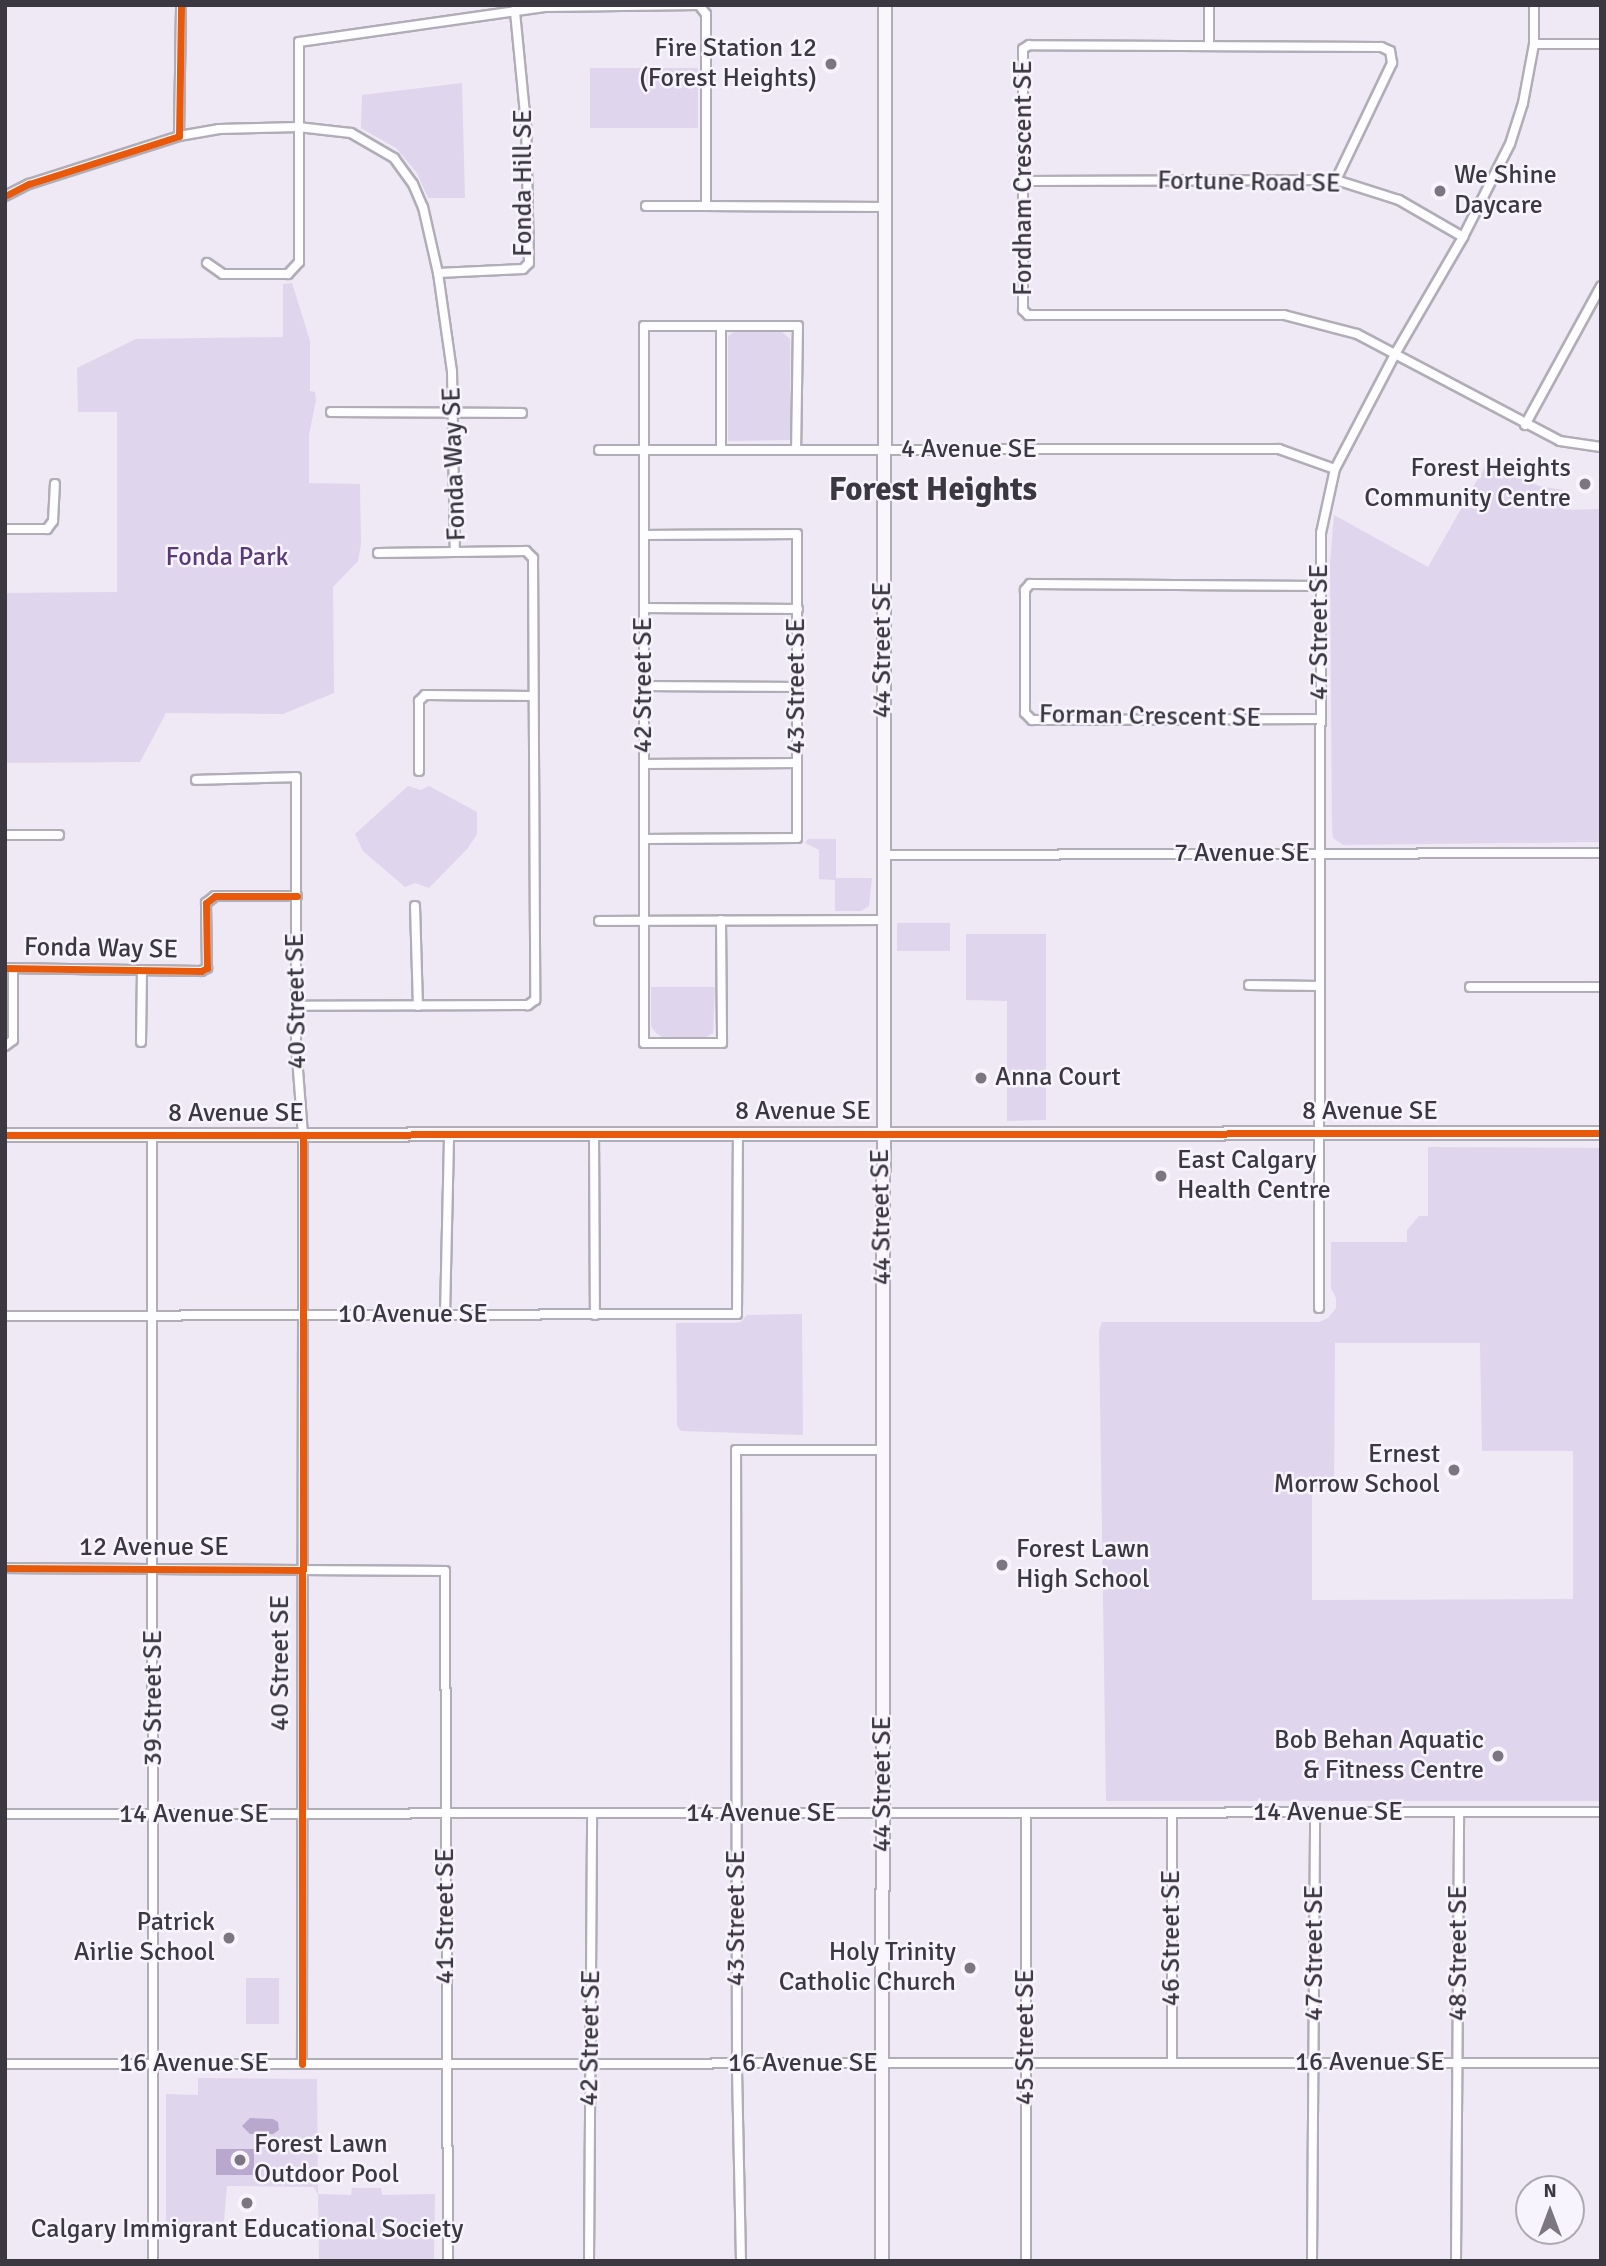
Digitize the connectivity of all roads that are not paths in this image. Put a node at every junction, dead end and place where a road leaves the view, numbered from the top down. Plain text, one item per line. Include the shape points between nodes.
1 (181, 5) edge
2 (885, 5) edge
3 (1209, 5) edge
4 (1534, 5) edge
5 (515, 11) junction
6 (1534, 44) junction
7 (1601, 44) edge
8 (1209, 46) junction
9 (299, 127) junction
10 (178, 136) junction
11 (1336, 180) junction
12 (1023, 181) junction
13 (5, 196) edge
14 (646, 206) dead end
15 (706, 206) junction
16 (883, 207) junction
17 (1463, 237) junction
18 (207, 263) dead end
19 (438, 274) junction
20 (1601, 286) edge
21 (721, 326) junction
22 (1395, 354) junction
23 (331, 412) dead end
24 (522, 413) dead end
25 (455, 414) junction
26 (1525, 425) junction
27 (1601, 447) edge
28 (599, 450) dead end
29 (644, 450) junction
30 (721, 450) junction
31 (796, 450) junction
32 (883, 450) junction
33 (1335, 469) junction
34 (55, 484) dead end
35 (5, 529) edge
36 (644, 535) junction
37 (455, 552) junction
38 (378, 553) dead end
39 (1320, 586) junction
40 (644, 608) junction
41 (797, 609) junction
42 (644, 687) junction
43 (797, 687) junction
44 (533, 696) junction
45 (1320, 719) junction
46 (644, 764) junction
47 (797, 764) junction
48 (419, 771) dead end
49 (196, 779) dead end
50 (5, 835) edge
51 (59, 835) dead end
52 (643, 839) junction
53 (1601, 853) edge
54 (1319, 854) junction
55 (883, 855) junction
56 (297, 896) junction
57 (415, 906) dead end
58 (721, 920) junction
59 (883, 920) junction
60 (599, 921) dead end
61 (643, 921) junction
62 (9, 969) edge
63 (142, 970) junction
64 (1249, 985) dead end
65 (1318, 986) junction
66 (1601, 987) edge
67 (1470, 988) dead end
68 (296, 1006) junction
69 (418, 1006) junction
70 (141, 1042) dead end
71 (5, 1046) edge
72 (449, 1133) junction
73 (738, 1133) junction
74 (881, 1133) junction
75 (1317, 1133) junction
76 (1601, 1133) edge
77 (594, 1134) junction
78 (5, 1135) edge
79 (152, 1135) junction
80 (303, 1135) junction
81 (1319, 1308) dead end
82 (155, 1315) junction
83 (303, 1315) junction
84 (445, 1315) junction
85 (595, 1315) junction
86 (5, 1316) edge
87 (883, 1450) junction
88 (5, 1568) edge
89 (154, 1568) junction
90 (302, 1570) junction
91 (445, 1571) joint
92 (1459, 1812) junction
93 (1601, 1812) edge
94 (1026, 1813) junction
95 (1172, 1813) junction
96 (1315, 1813) junction
97 (5, 1814) edge
98 (592, 1814) junction
99 (737, 1814) junction
100 (883, 1814) junction
101 (153, 1815) junction
102 (303, 1815) junction
103 (446, 1815) junction
104 (1025, 2063) junction
105 (1172, 2063) junction
106 (1315, 2063) junction
107 (1459, 2063) junction
108 (1601, 2063) edge
109 (5, 2064) edge
110 (153, 2064) junction
111 (302, 2064) junction
112 (447, 2064) junction
113 (592, 2064) junction
114 (737, 2064) junction
115 (883, 2064) junction
116 (153, 2261) edge
117 (447, 2261) edge
118 (589, 2261) edge
119 (741, 2261) edge
120 (882, 2261) edge
121 (1026, 2261) edge
122 (1312, 2261) edge
123 (1456, 2261) edge

1 - 10 street
2 - 16 street, 44 Street SE
3 - 8 street
4 - 6 street, 47 Street SE
5 - 9 street via 299,42
5 - 15 street via 699,5 706,14
5 - 19 street, Fonda Hill SE via 526,124 529,263 523,270
6 - 7 street
6 - 17 street, 47 Street SE via 1510,144
8 - 11 street, Fordham Crescent SE via 1381,47 1390,51 1392,63
8 - 12 street, Fordham Crescent SE via 1029,45 1023,49
9 - 10 street, Fonda Way SE via 219,129
9 - 18 street via 299,262 288,274 223,274
9 - 19 street, Fonda Way SE via 351,133 394,158 423,207
10 - 13 street, Fonda Way SE
11 - 12 street, Fortune Road SE
11 - 17 street, Fortune Road SE via 1398,201
12 - 22 street, Fordham Crescent SE via 1023,310 1028,315 1284,315 1357,334
14 - 15 street
15 - 16 street
16 - 32 street, 44 Street SE
17 - 22 street, 47 Street SE
19 - 25 street, Fonda Way SE
20 - 26 street
21 - 29 street, 42 Street SE via 644,326
21 - 30 street
21 - 31 street via 798,326
22 - 26 street
22 - 33 street, 47 Street SE
23 - 25 street
24 - 25 street
25 - 37 street, Fonda Way SE
26 - 27 street via 1560,441
28 - 29 street, 4 Avenue SE
29 - 30 street, 4 Avenue SE
29 - 36 street, 42 Street SE
30 - 31 street, 4 Avenue SE
31 - 32 street, 4 Avenue SE
32 - 33 street, 4 Avenue SE via 1279,449
32 - 55 street, 44 Street SE
33 - 39 street, 47 Street SE via 1321,533
34 - 35 street via 53,522 47,529
36 - 40 street, 42 Street SE
36 - 41 street, 43 Street SE via 797,534
37 - 38 street
37 - 44 street, Fonda Way SE via 526,551 533,558
39 - 45 street, 47 Street SE
39 - 45 street, Forman Crescent SE via 1030,584 1025,590 1025,713 1032,720
40 - 41 street
40 - 42 street, 42 Street SE
41 - 43 street, 43 Street SE
42 - 43 street
42 - 46 street, 42 Street SE
43 - 47 street, 43 Street SE
44 - 48 street via 425,695 419,701
44 - 69 street, Fonda Way SE via 535,1000 528,1005
45 - 54 street, 47 Street SE
46 - 47 street
46 - 52 street, 42 Street SE
47 - 52 street, 43 Street SE via 797,838
49 - 56 street, 40 Street SE via 296,778
50 - 51 street
52 - 61 street, 42 Street SE
53 - 54 street, 7 Avenue SE
54 - 55 street, 7 Avenue SE
54 - 65 street, 47 Street SE
55 - 59 street, 44 Street SE
56 - 63 street, Fonda Way SE via 215,896 206,903 207,968
56 - 68 street, 40 Street SE
57 - 69 street
58 - 59 street
58 - 61 street
58 - 61 street, 42 Street SE via 722,1043 644,1043
59 - 74 street, 44 Street SE
60 - 61 street
62 - 63 street, Fonda Way SE
62 - 71 street via 13,1040
63 - 70 street
64 - 65 street
65 - 75 street, 47 Street SE
66 - 67 street
68 - 69 street, Fonda Way SE
68 - 80 street, 40 Street SE
72 - 77 street, 8 Avenue SE
72 - 80 street, 8 Avenue SE
72 - 84 street
73 - 74 street, 8 Avenue SE
73 - 77 street, 8 Avenue SE
73 - 85 street, 10 Avenue SE via 737,1314
74 - 75 street, 8 Avenue SE
74 - 87 street, 44 Street SE
75 - 76 street, 8 Avenue SE
75 - 81 street, 47 Street SE
77 - 85 street
78 - 79 street, 8 Avenue SE
79 - 80 street, 8 Avenue SE
79 - 82 street, 39 Street SE
80 - 83 street, 40 Street SE
82 - 83 street, 10 Avenue SE
82 - 86 street, 10 Avenue SE
82 - 89 street, 39 Street SE
83 - 84 street, 10 Avenue SE
83 - 90 street, 40 Street SE
84 - 85 street, 10 Avenue SE
87 - 99 street, 43 Street SE via 736,1450
87 - 100 street, 44 Street SE
88 - 89 street, 12 Avenue SE
89 - 90 street, 12 Avenue SE
89 - 101 street, 39 Street SE
90 - 91 street, 12 Avenue SE
90 - 102 street, 40 Street SE
91 - 103 street, 41 Street SE
92 - 93 street, 14 Avenue SE
92 - 96 street, 14 Avenue SE
92 - 107 street, 48 Street SE
94 - 95 street, 14 Avenue SE
94 - 100 street, 14 Avenue SE
94 - 104 street, 45 Street SE
95 - 96 street, 14 Avenue SE
95 - 105 street, 46 Street SE
96 - 106 street, 47 Street SE
97 - 101 street, 14 Avenue SE
98 - 99 street, 14 Avenue SE
98 - 103 street, 14 Avenue SE
98 - 113 street, 42 Street SE
99 - 100 street, 14 Avenue SE
99 - 114 street, 43 Street SE
100 - 115 street, 44 Street SE
101 - 102 street, 14 Avenue SE
101 - 110 street, 39 Street SE
102 - 103 street, 14 Avenue SE
102 - 111 street, 40 Street SE
103 - 112 street, 41 Street SE
104 - 105 street, 16 Avenue SE
104 - 115 street, 16 Avenue SE
104 - 121 street, 45 Street SE
105 - 106 street, 16 Avenue SE
106 - 107 street, 16 Avenue SE
106 - 122 street, 47 Street SE
107 - 108 street, 16 Avenue SE
107 - 123 street, 48 Street SE
109 - 110 street, 16 Avenue SE
110 - 111 street, 16 Avenue SE
110 - 116 street, 39 Street SE
111 - 112 street, 16 Avenue SE
112 - 113 street, 16 Avenue SE
112 - 117 street, 41 Street SE
113 - 114 street, 16 Avenue SE
113 - 118 street, 42 Street SE
114 - 115 street, 16 Avenue SE
114 - 119 street, 43 Street SE
115 - 120 street, 44 Street SE

